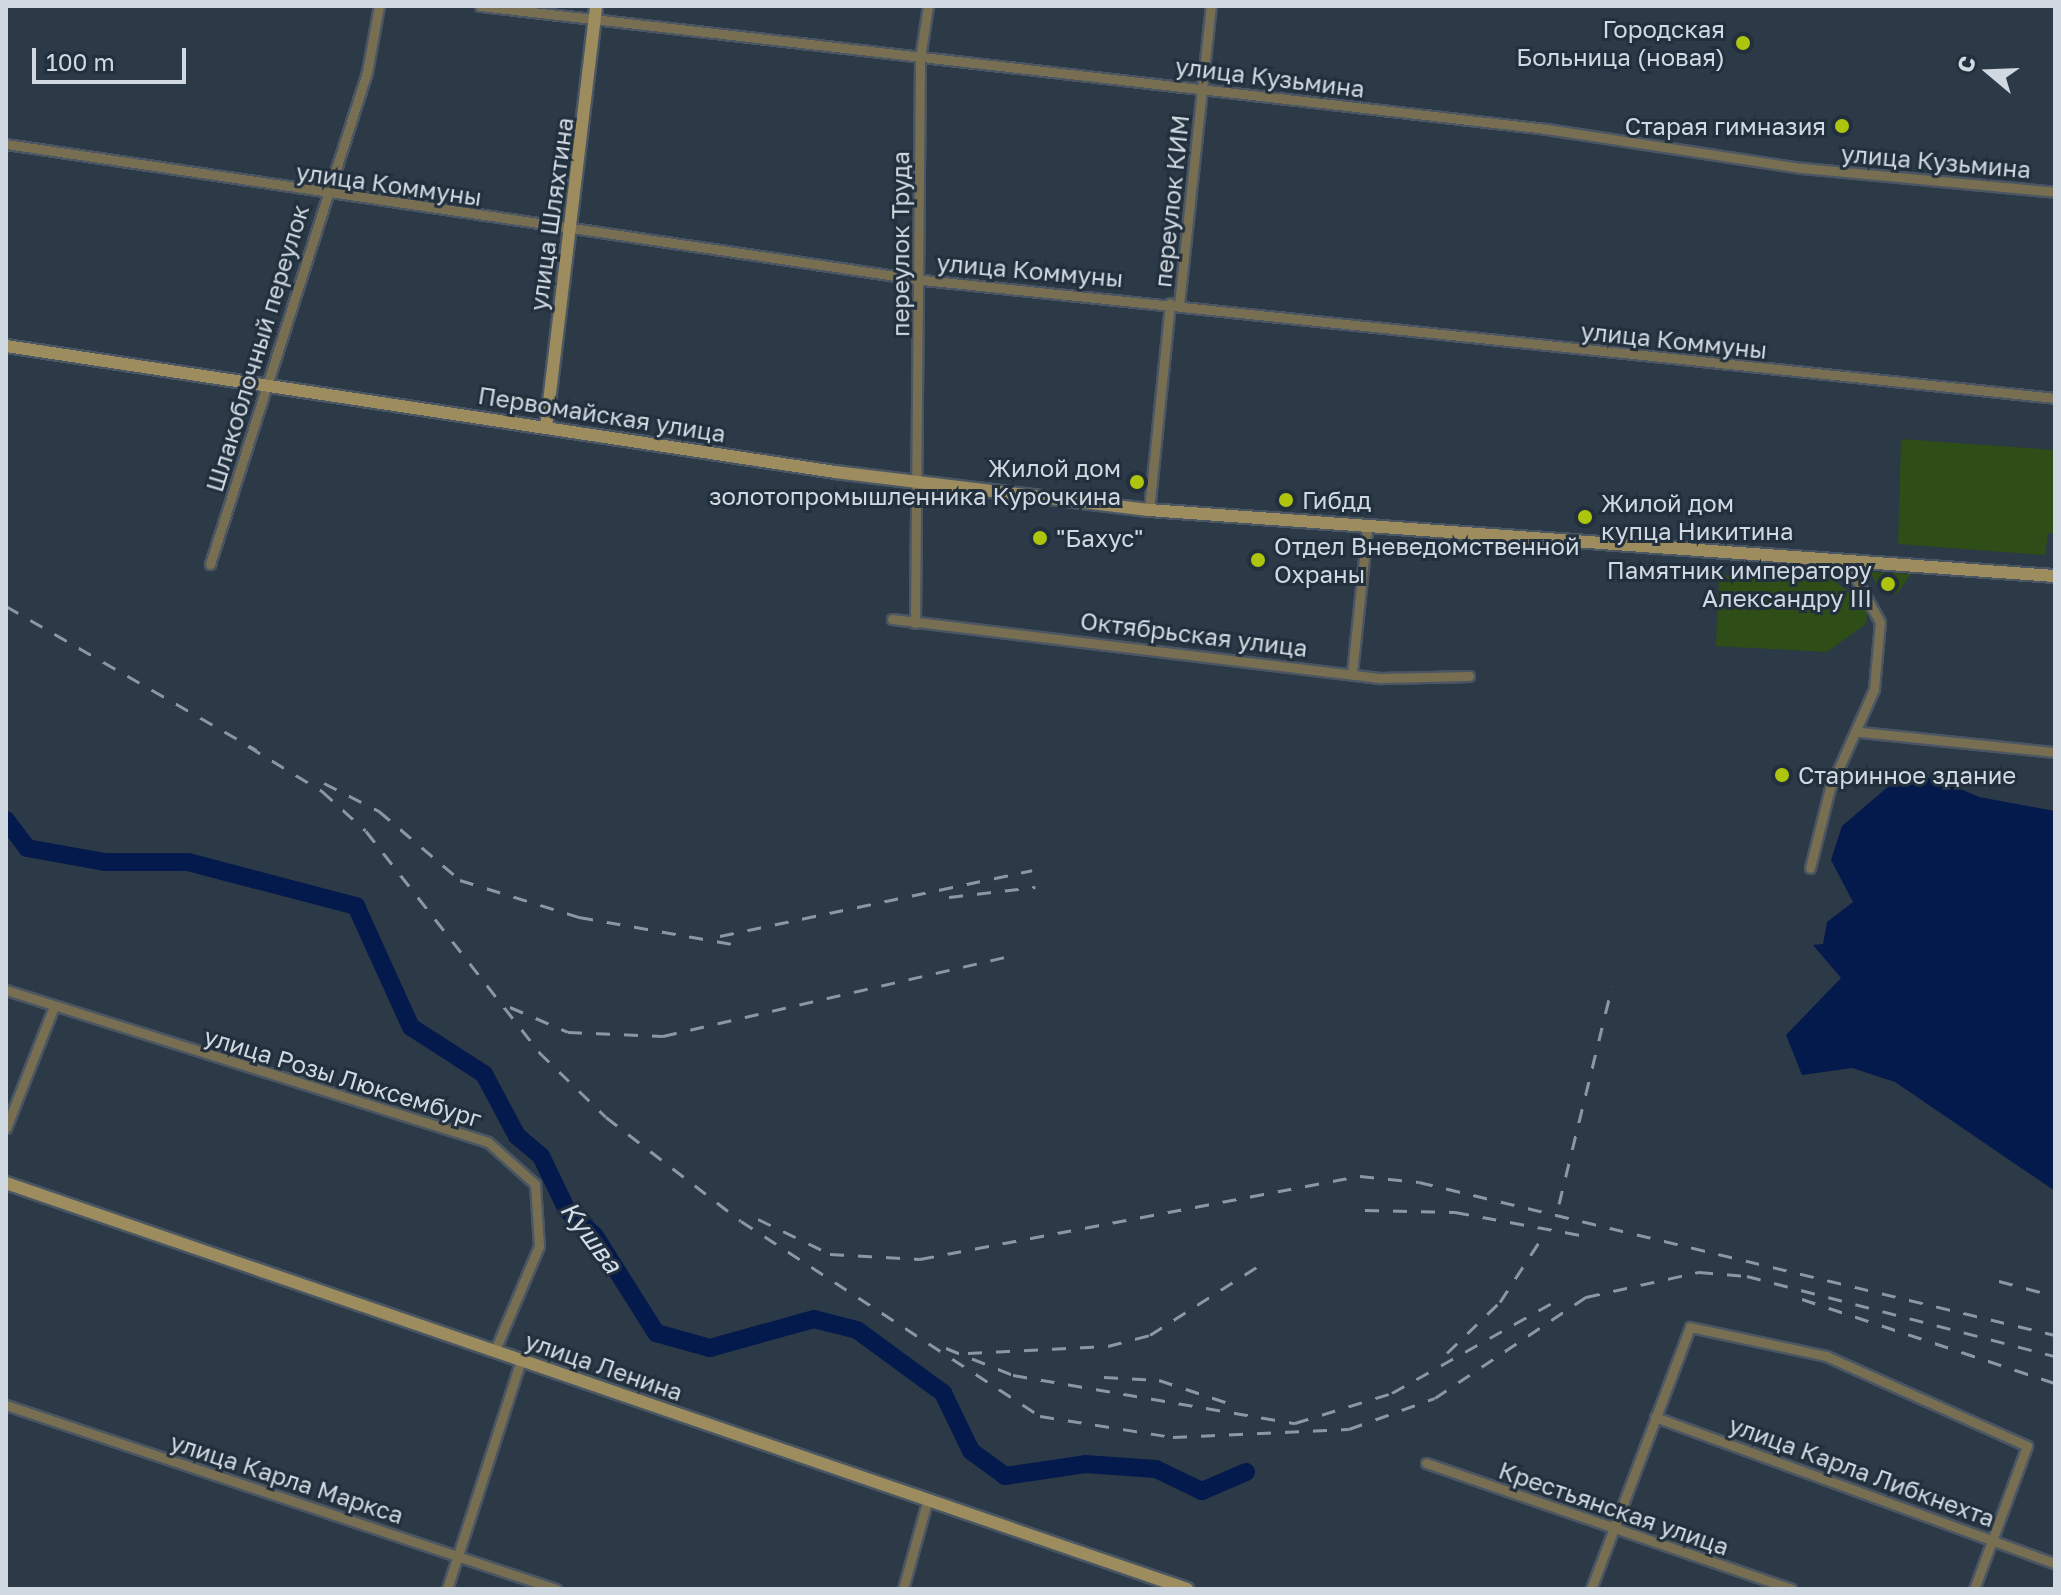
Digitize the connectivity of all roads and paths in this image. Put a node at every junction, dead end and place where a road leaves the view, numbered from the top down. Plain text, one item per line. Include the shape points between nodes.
1 (379, 6) edge
2 (480, 6) edge
3 (928, 6) edge
4 (1211, 6) edge
5 (595, 12) edge
6 (920, 58) junction
7 (1203, 88) junction
8 (6, 144) edge
9 (2055, 192) edge
10 (324, 196) junction
11 (571, 230) junction
12 (923, 280) junction
13 (1175, 304) junction
14 (6, 346) edge
15 (267, 386) junction
16 (2055, 398) edge
17 (546, 427) junction
18 (918, 483) junction
19 (1149, 510) junction
20 (1367, 530) junction
21 (210, 564) dead end
22 (1848, 564) junction
23 (2055, 576) edge
24 (892, 619) dead end
25 (915, 623) junction
26 (1352, 673) junction
27 (1469, 676) dead end
28 (1860, 732) junction
29 (2055, 752) edge
30 (1810, 868) dead end
31 (6, 990) edge
32 (54, 1006) junction
33 (6, 1128) edge
34 (6, 1183) edge
35 (495, 1350) junction
36 (521, 1360) junction
37 (6, 1405) edge
38 (1655, 1417) junction
39 (1426, 1463) dead end
40 (927, 1502) junction
41 (1612, 1532) junction
42 (1994, 1539) junction
43 (456, 1552) junction
44 (2055, 1563) edge
45 (447, 1589) edge
46 (556, 1589) edge
47 (903, 1589) edge
48 (1187, 1589) edge
49 (1591, 1589) edge
50 (1791, 1589) edge
51 (1974, 1589) edge

1 - 10 street, Шлакоблочный переулок via 367,72
2 - 5 street, улица Кузьмина
3 - 6 street, переулок Труда
4 - 7 street, переулок КИМ
5 - 6 street, улица Кузьмина
5 - 11 main road, улица Шляхтина
6 - 7 street, улица Кузьмина
6 - 12 street, переулок Труда
7 - 9 street, улица Кузьмина via 1802,168
7 - 13 street, переулок КИМ
8 - 10 street, улица Коммуны
10 - 11 street, улица Коммуны
10 - 15 street, Шлакоблочный переулок
11 - 12 street, улица Коммуны
11 - 17 main road, улица Шляхтина
12 - 13 street, улица Коммуны
12 - 18 street, переулок Труда
13 - 16 street, улица Коммуны
13 - 19 street, переулок КИМ
14 - 15 main road, Первомайская улица
15 - 17 main road, Первомайская улица
15 - 21 street, Шлакоблочный переулок
17 - 18 main road, Первомайская улица
18 - 19 main road, Первомайская улица
18 - 25 street, переулок Труда
19 - 20 main road, Первомайская улица
20 - 22 main road, Первомайская улица
20 - 26 street
22 - 23 main road, Первомайская улица
22 - 28 street via 1880,622 1874,689
24 - 25 street, Октябрьская улица
25 - 26 street, Октябрьская улица
26 - 27 street, Октябрьская улица
28 - 29 street
28 - 30 street via 1837,767
31 - 32 street, улица Розы Люксембург
32 - 33 street
32 - 35 street, улица Розы Люксембург via 488,1142 535,1184 539,1246
34 - 35 main road, улица Ленина
35 - 36 main road, улица Ленина
36 - 40 main road, улица Ленина
36 - 43 street
37 - 43 street, улица Карла Маркса
38 - 41 street
38 - 42 street, улица Карла Либкнехта
38 - 42 street via 1690,1327 1826,1356 2027,1446
39 - 41 street, Крестьянская улица
40 - 47 street
40 - 48 main road, улица Ленина
41 - 49 street
41 - 50 street, Крестьянская улица
42 - 44 street, улица Карла Либкнехта
42 - 51 street
43 - 45 street
43 - 46 street, улица Карла Маркса

